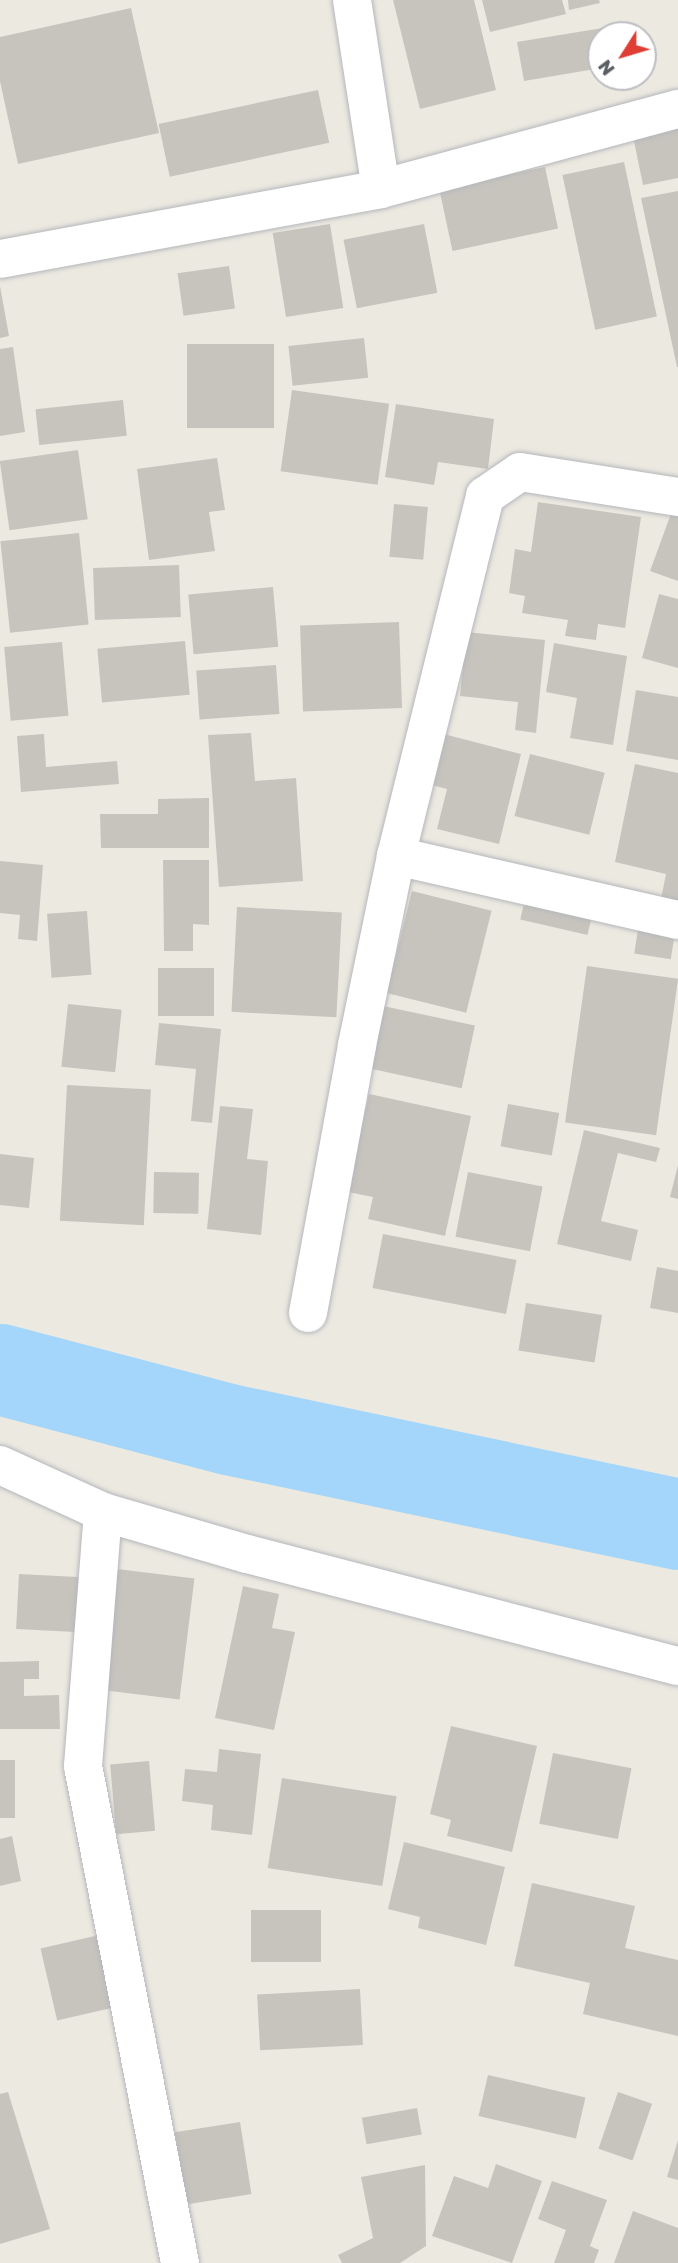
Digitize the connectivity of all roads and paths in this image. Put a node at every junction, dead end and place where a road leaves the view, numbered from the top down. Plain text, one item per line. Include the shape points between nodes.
1 (352, 0) edge
2 (678, 109) edge
3 (381, 188) junction
4 (0, 259) edge
5 (678, 497) edge
6 (396, 856) junction
7 (678, 920) edge
8 (308, 1313) dead end
9 (0, 1465) edge
10 (103, 1512) junction
11 (678, 1666) edge
12 (180, 2263) edge

1 - 3 street
2 - 3 street
3 - 4 street
5 - 6 street via 520,472 485,496
6 - 7 street
6 - 8 street
9 - 10 street
10 - 11 street
10 - 12 street via 83,1766

